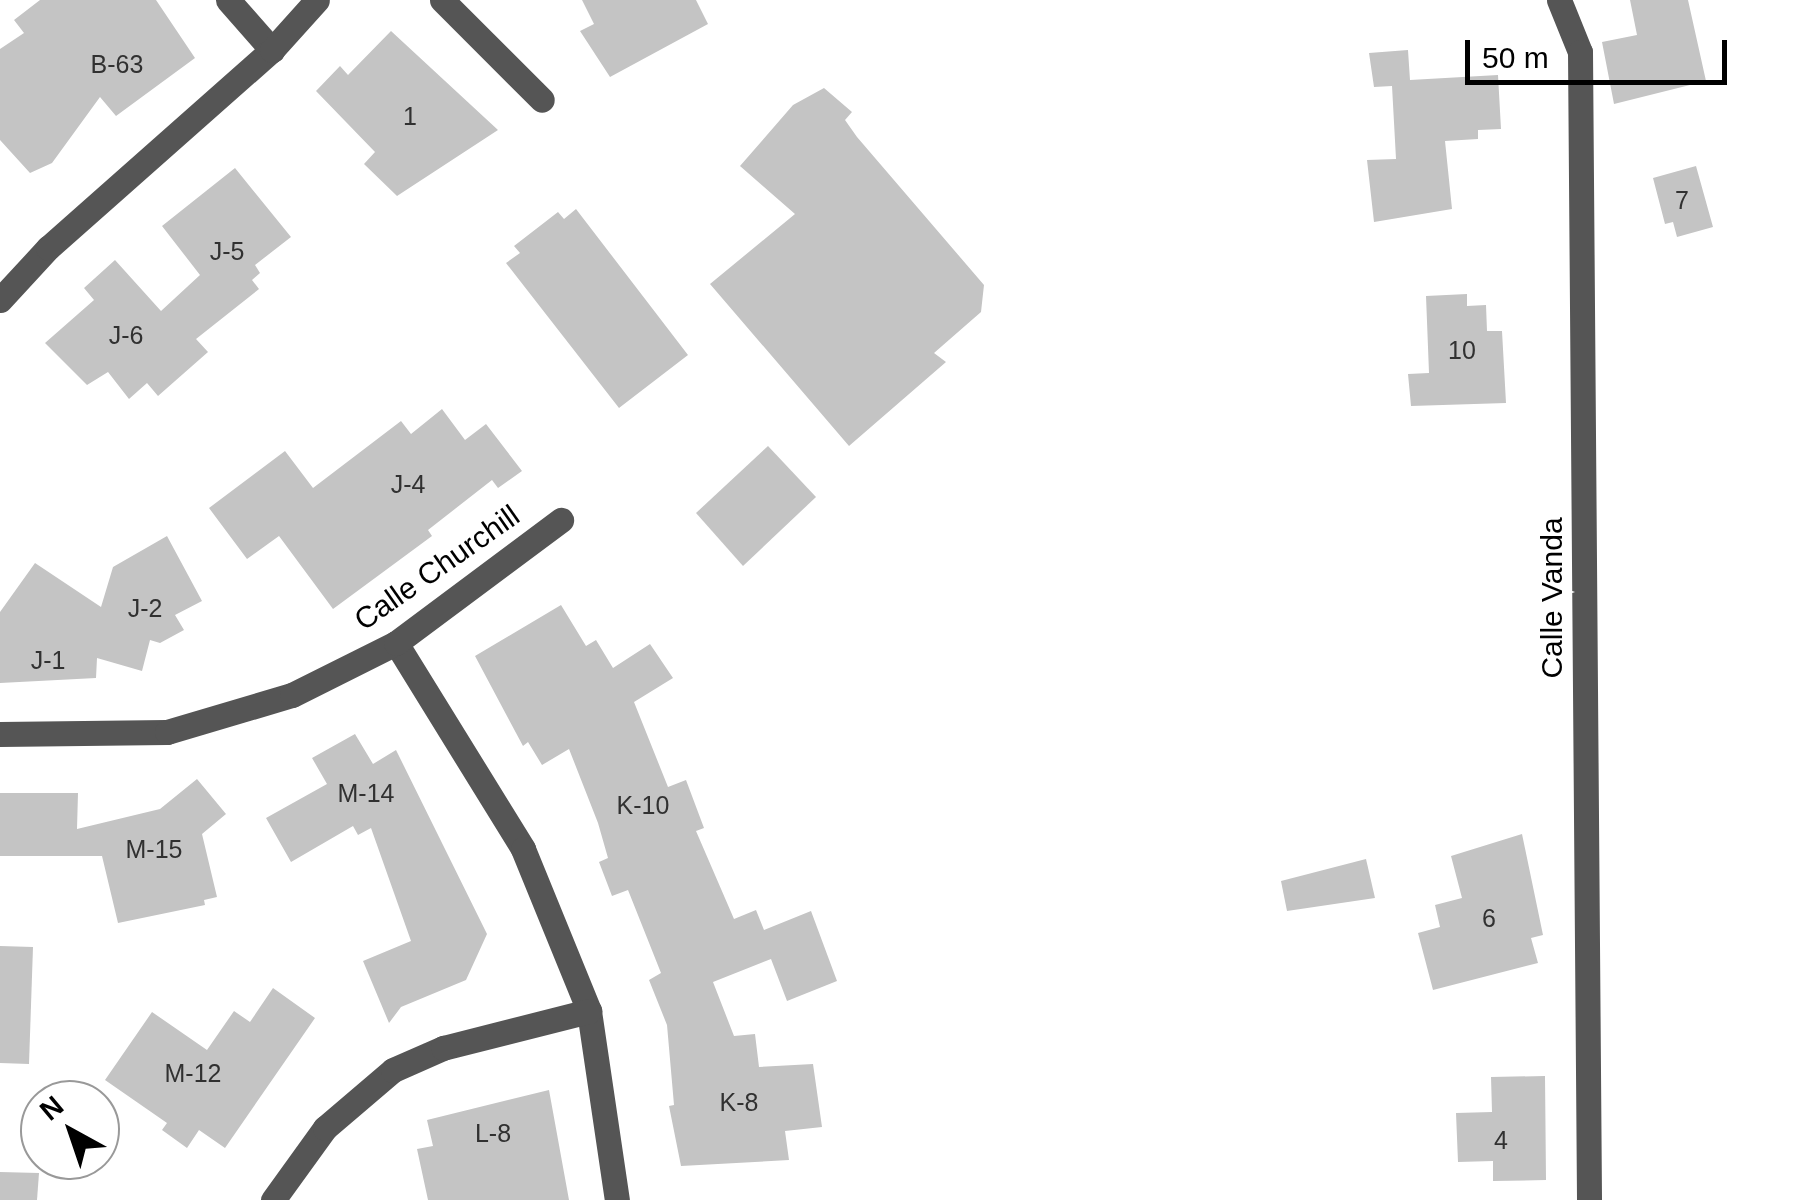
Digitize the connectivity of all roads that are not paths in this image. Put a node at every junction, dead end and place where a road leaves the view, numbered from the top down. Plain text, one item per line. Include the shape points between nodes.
1 (228, 0) edge
2 (317, 0) edge
3 (442, 0) edge
4 (1558, 0) edge
5 (272, 50) junction
6 (542, 100) dead end
7 (0, 300) edge
8 (561, 520) dead end
9 (396, 643) junction
10 (0, 734) edge
11 (589, 1011) junction
12 (272, 1200) edge
13 (617, 1200) edge
14 (1588, 1200) edge

1 - 5 street
2 - 5 street
3 - 6 street
4 - 14 street, Calle Vanda via 1580,52
5 - 7 street via 48,248
8 - 9 street, Calle Churchill
9 - 10 street, Calle Churchill via 292,695 166,732
9 - 11 street via 523,848
11 - 12 street via 443,1048 394,1070 324,1128
11 - 13 street

